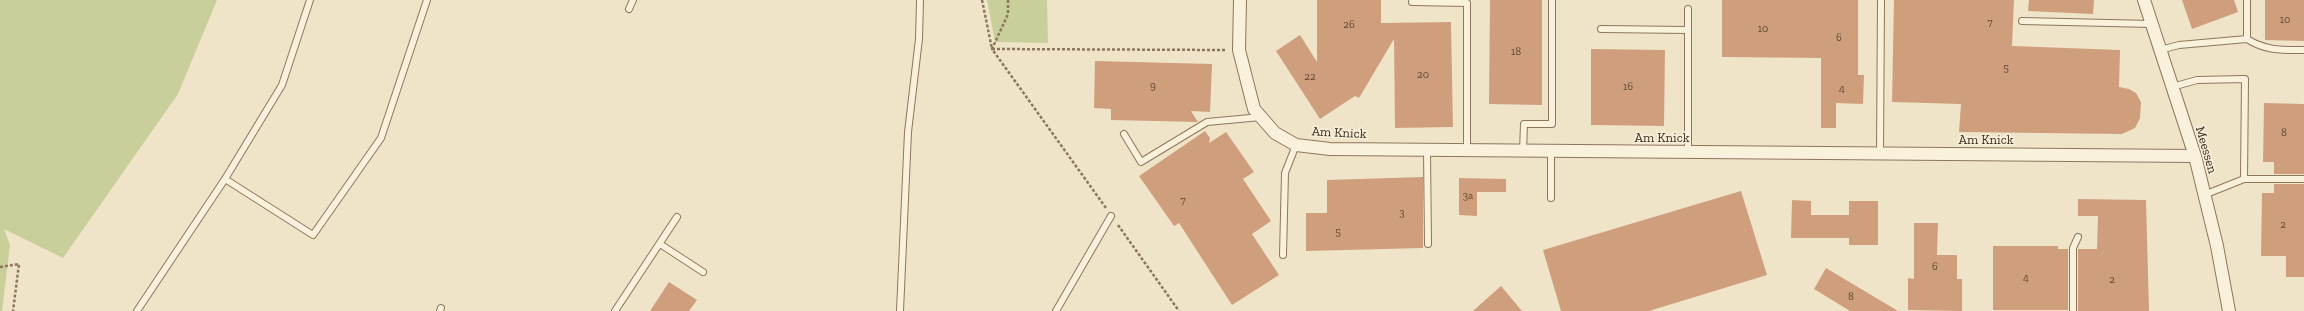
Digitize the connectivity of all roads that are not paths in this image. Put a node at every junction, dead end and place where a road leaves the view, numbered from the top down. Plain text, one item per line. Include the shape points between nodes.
1 (310, 0) edge
2 (427, 0) edge
3 (633, 0) edge
4 (920, 0) edge
5 (1240, 0) edge
6 (1552, 0) edge
7 (1881, 0) edge
8 (2144, 0) edge
9 (2247, 0) edge
10 (1412, 2) dead end
11 (629, 10) dead end
12 (1688, 10) dead end
13 (2022, 21) dead end
14 (2152, 24) junction
15 (1601, 29) dead end
16 (1688, 30) junction
17 (2247, 39) junction
18 (2160, 50) junction
19 (2304, 50) edge
20 (2172, 87) junction
21 (1261, 117) junction
22 (1124, 134) dead end
23 (1296, 145) junction
24 (1427, 150) junction
25 (1467, 150) junction
26 (1523, 151) junction
27 (1551, 151) junction
28 (1688, 152) junction
29 (1880, 154) junction
30 (2195, 156) junction
31 (225, 179) junction
32 (2244, 179) junction
33 (2304, 179) edge
34 (2204, 195) junction
35 (1550, 198) dead end
36 (1111, 216) road end
37 (677, 217) dead end
38 (2078, 237) dead end
39 (660, 244) junction
40 (1428, 244) dead end
41 (1283, 256) dead end
42 (703, 272) dead end
43 (137, 311) edge
44 (615, 311) edge
45 (900, 311) edge
46 (1056, 311) edge
47 (2073, 311) edge
48 (2229, 311) edge

1 - 31 lane via 282,85
2 - 31 lane via 381,138 313,235
3 - 11 lane
4 - 45 lane via 919,39 908,132
5 - 21 street, Am Knick via 1240,50 1254,109
6 - 26 lane via 1552,124 1524,124
7 - 29 lane
8 - 14 street, Meessen
9 - 17 lane
10 - 25 lane via 1467,3
12 - 16 lane
13 - 14 lane
14 - 18 street, Meessen
15 - 16 lane
16 - 28 lane
17 - 18 lane via 2179,45
17 - 19 lane via 2269,50
18 - 20 street, Meessen
20 - 30 street, Meessen
20 - 32 lane via 2197,80 2245,80
21 - 22 lane via 1207,122 1141,162
21 - 23 street, Am Knick via 1275,133
23 - 24 street, Am Knick via 1330,149
23 - 41 lane via 1285,173
24 - 25 street, Am Knick
24 - 40 lane
25 - 26 street, Am Knick
26 - 27 street, Am Knick
27 - 28 street, Am Knick
27 - 35 lane
28 - 29 street, Am Knick
29 - 30 street, Am Knick
30 - 34 street, Meessen
31 - 43 lane
32 - 33 lane
32 - 34 lane
34 - 48 street, Meessen
36 - 46 lane
37 - 39 lane
38 - 47 lane via 2073,248
39 - 42 lane
39 - 44 lane

